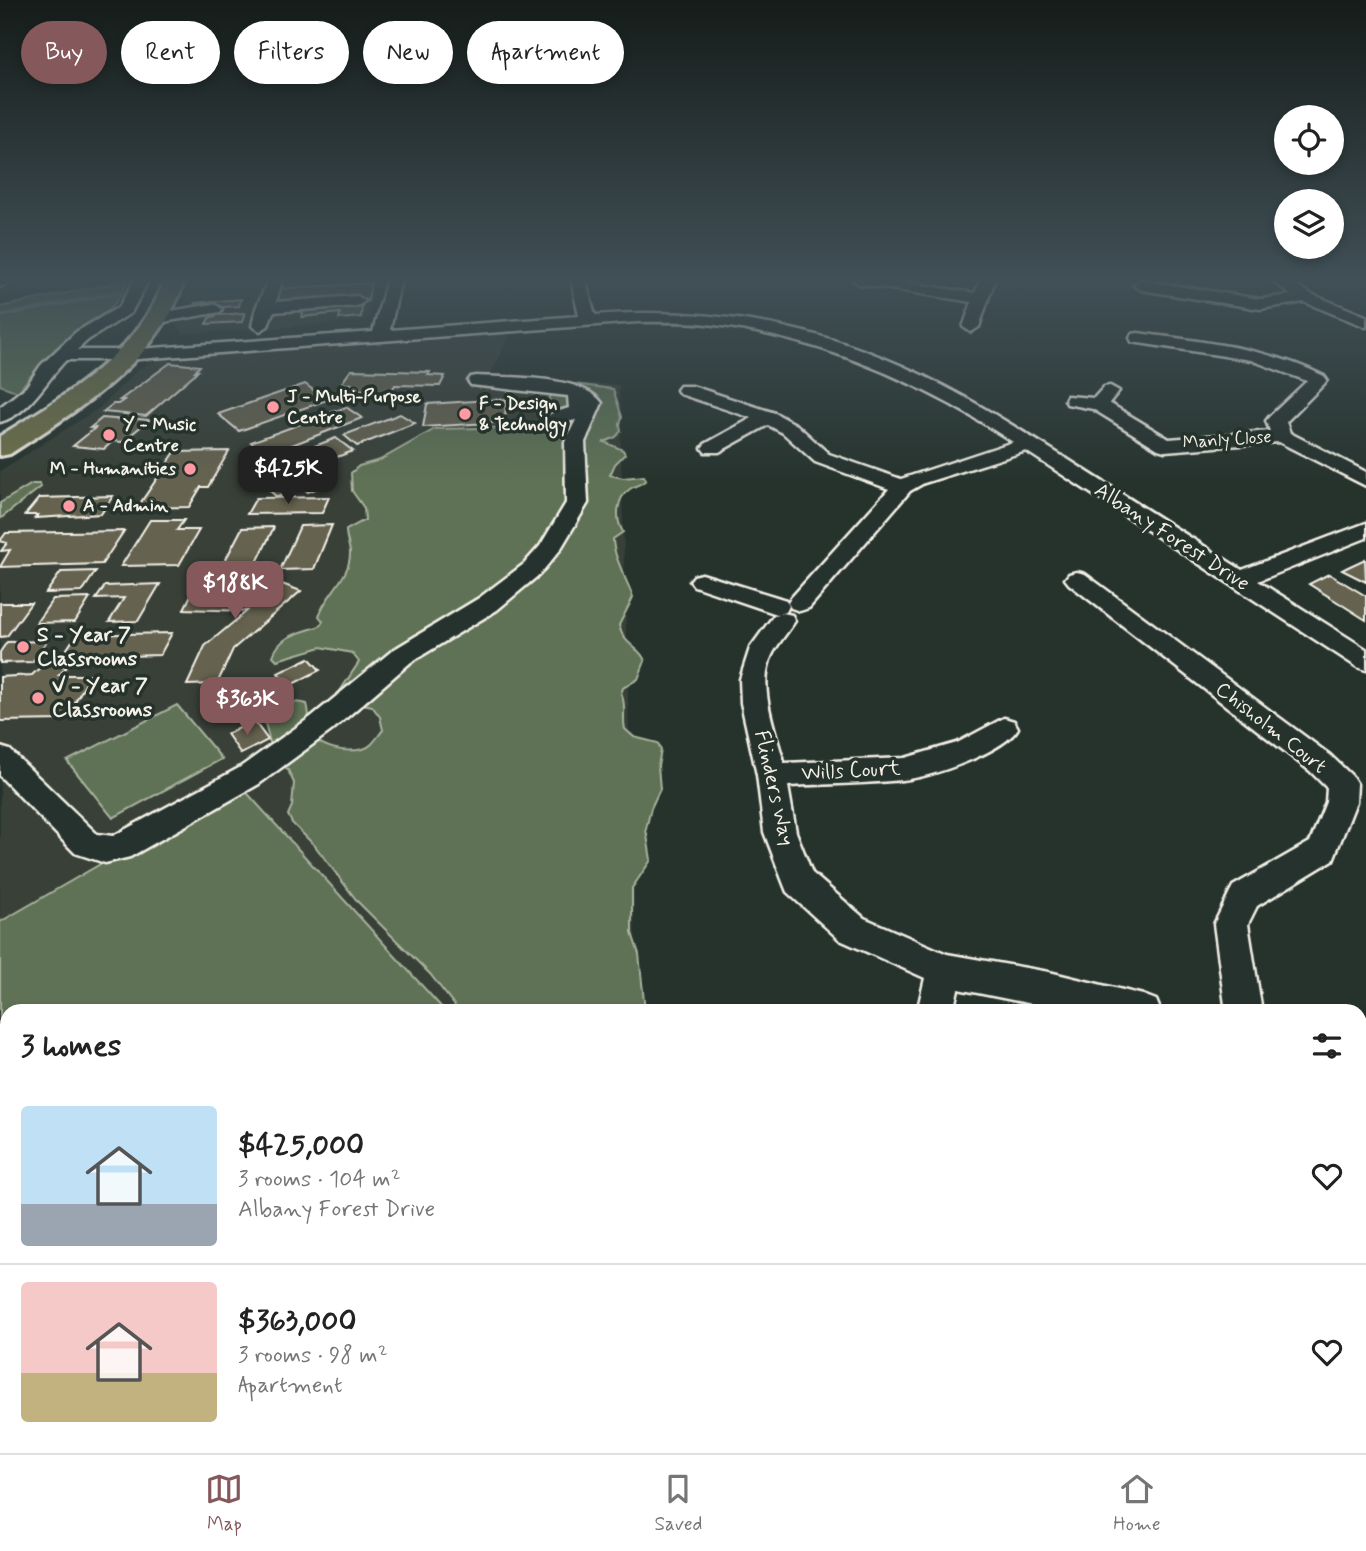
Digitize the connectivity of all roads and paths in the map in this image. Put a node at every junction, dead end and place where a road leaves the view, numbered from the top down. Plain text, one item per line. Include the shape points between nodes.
1 (70, 347) edge
2 (120, 347) edge
3 (122, 347) edge
4 (150, 347) edge
5 (175, 347) edge
6 (832, 347) edge
7 (1201, 347) edge
8 (66, 351) junction
9 (118, 351) junction
10 (477, 382) dead end
11 (687, 390) dead end
12 (576, 391) junction
13 (1074, 400) dead end
14 (0, 416) edge
15 (768, 417) junction
16 (557, 418) dead end
17 (0, 433) edge
18 (1282, 436) junction
19 (1028, 444) junction
20 (0, 448) edge
21 (712, 448) dead end
22 (1366, 480) edge
23 (902, 487) junction
24 (1366, 530) edge
25 (1077, 579) dead end
26 (1238, 580) junction
27 (702, 581) dead end
28 (786, 610) junction
29 (1366, 662) edge
30 (1004, 728) dead end
31 (0, 758) edge
32 (772, 775) junction
33 (944, 970) junction
34 (936, 1004) edge
35 (1110, 1004) edge
36 (1243, 1004) edge

1 - 8 street
2 - 9 highway
3 - 9 highway
4 - 9 street, Albany Forest Drive
5 - 9 street, Albany Forest Drive
6 - 19 street, Albany Forest Drive via 874,360 979,412
7 - 18 street via 1255,356 1318,380 1276,421
8 - 9 street
8 - 14 street via 32,391
9 - 17 highway
9 - 20 highway via 82,392
10 - 12 street
11 - 15 street
12 - 16 street via 578,411
12 - 31 street via 593,403 575,442 577,503 549,550 488,604 402,656 321,724 249,776 125,846 105,850 86,845
13 - 18 street, Manly Close via 1105,397 1110,413 1165,445
15 - 21 street
15 - 23 street via 790,429 822,458
18 - 22 street
19 - 23 street, Flinders Way
19 - 26 street, Albany Forest Drive
23 - 28 street, Flinders Way
24 - 26 street
25 - 36 street, Chisholm Court via 1342,784 1341,802 1322,851 1245,896 1231,924
26 - 29 street, Albany Forest Drive
27 - 28 street
28 - 32 street, Flinders Way via 759,654 753,679
30 - 32 street, Wills Court via 966,751 905,769
32 - 33 street, Flinders Way via 780,832 799,882 852,929
33 - 34 street
33 - 35 street, Flinders Way

